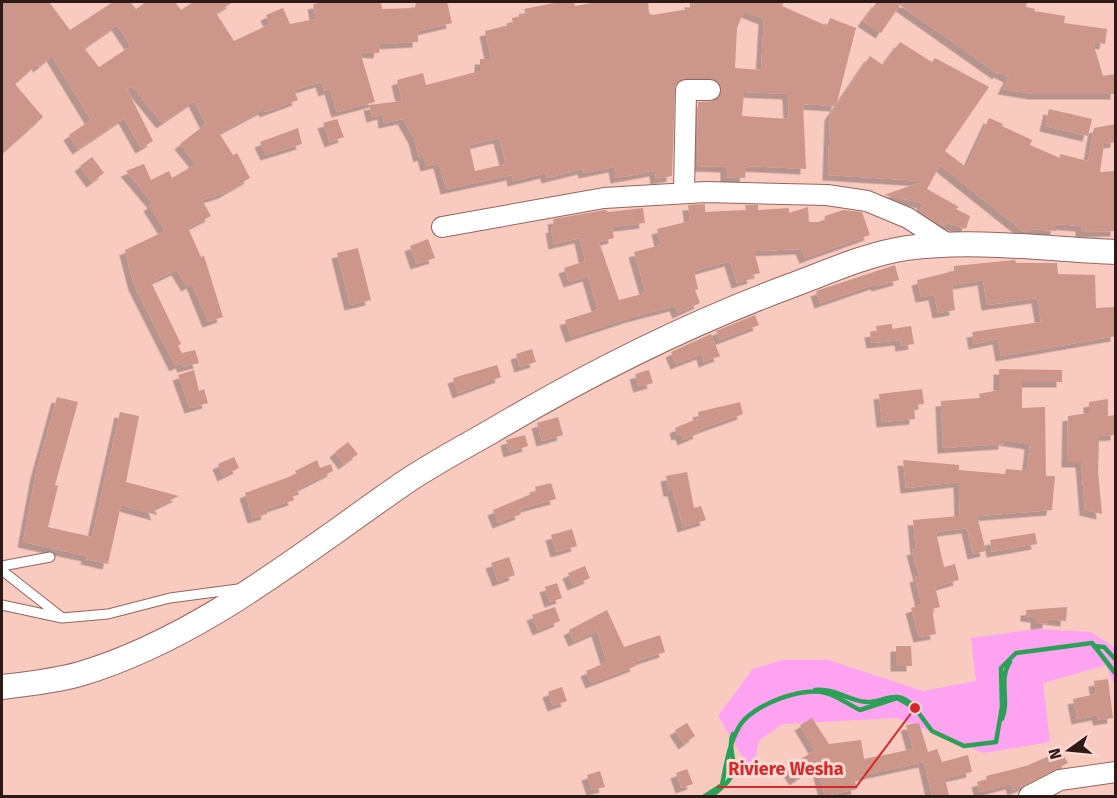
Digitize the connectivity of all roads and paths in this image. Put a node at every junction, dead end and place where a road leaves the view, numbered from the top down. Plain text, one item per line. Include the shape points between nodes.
1 (710, 90) dead end
2 (684, 192) junction
3 (442, 227) dead end
4 (949, 245) junction
5 (1116, 252) edge
6 (50, 557) dead end
7 (258, 586) junction
8 (2, 605) edge
9 (62, 618) junction
10 (2, 687) edge
11 (1116, 772) edge
12 (1029, 796) edge

1 - 2 street via 686,90
2 - 3 street via 604,198
2 - 4 street via 827,195 867,201 908,218
4 - 5 street
4 - 7 street via 905,248 862,259 698,322 605,366 410,479
6 - 9 lane via 2,566 4,572
7 - 9 lane via 170,598 108,614
7 - 10 street via 131,655 79,674
8 - 9 lane
11 - 12 street via 1068,778

